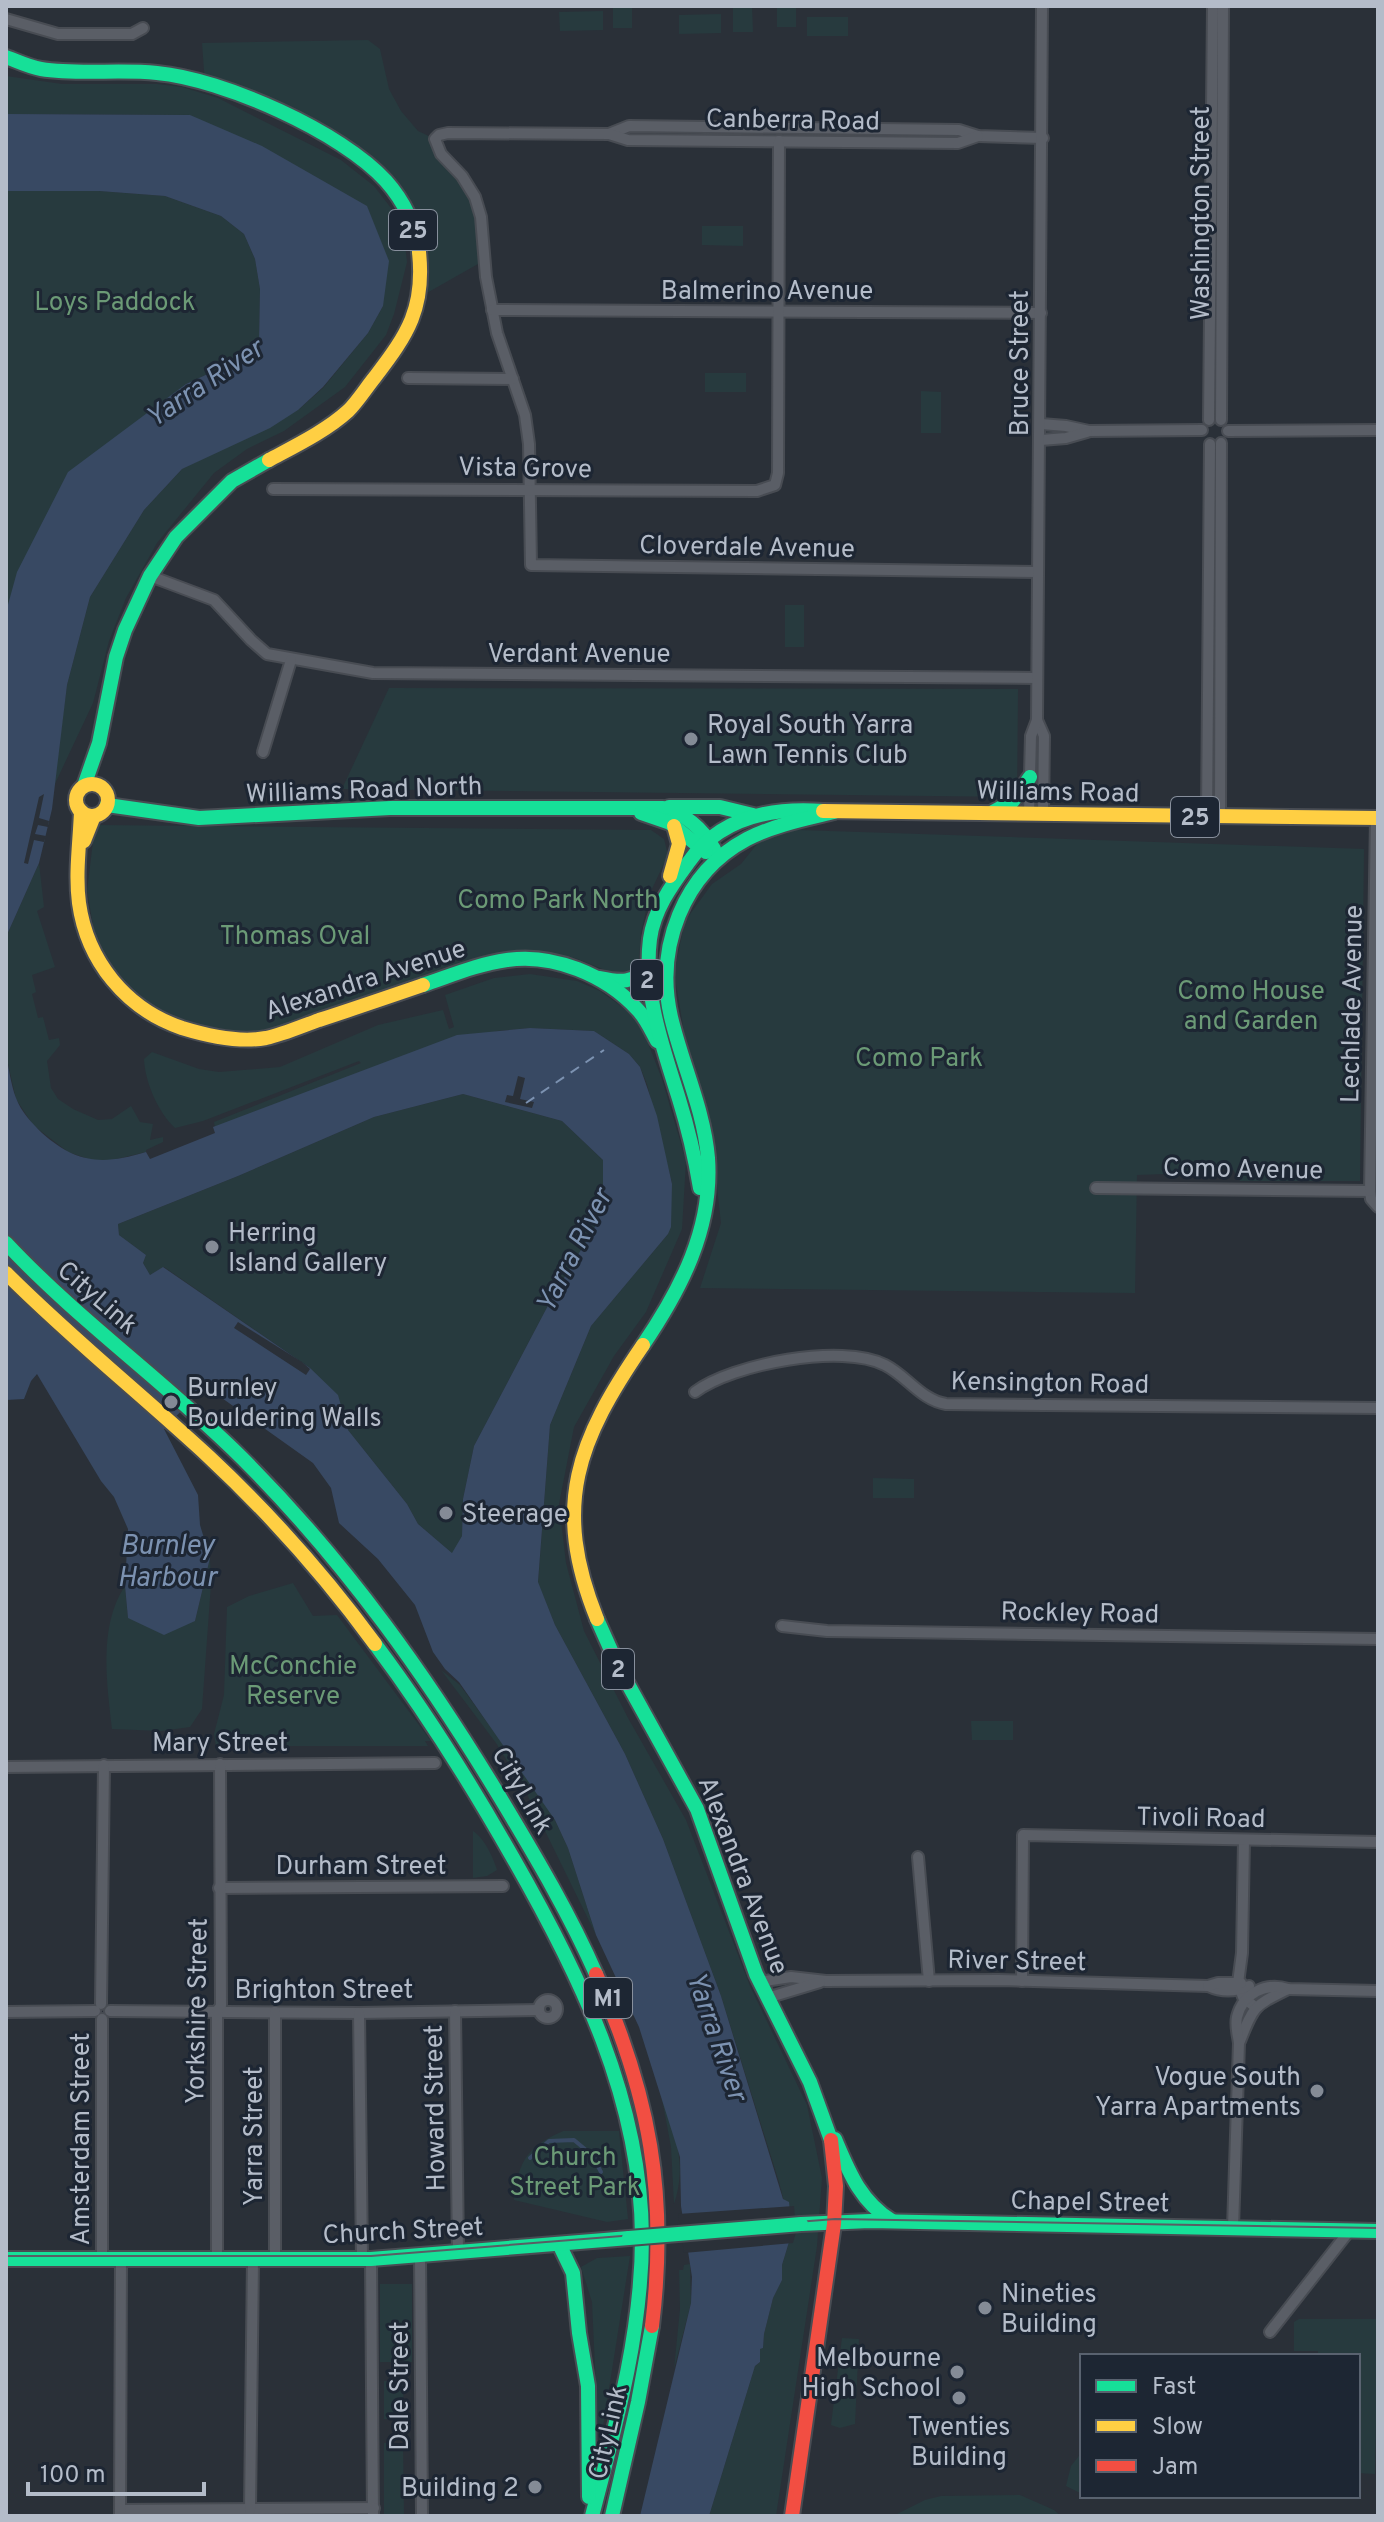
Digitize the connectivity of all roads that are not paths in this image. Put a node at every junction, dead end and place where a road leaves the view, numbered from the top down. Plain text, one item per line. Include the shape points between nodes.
1 (1042, 6) edge
2 (1213, 6) edge
3 (1223, 6) edge
4 (6, 19) edge
5 (143, 28) dead end
6 (6, 57) edge
7 (609, 134) junction
8 (978, 136) junction
9 (1043, 138) junction
10 (779, 141) junction
11 (492, 310) junction
12 (779, 312) junction
13 (1041, 313) junction
14 (408, 378) dead end
15 (513, 379) junction
16 (1209, 420) junction
17 (1221, 420) junction
18 (1041, 424) junction
19 (1202, 430) junction
20 (1378, 430) edge
21 (1089, 431) junction
22 (1228, 431) junction
23 (1041, 440) junction
24 (1216, 444) junction
25 (273, 489) dead end
26 (532, 490) junction
27 (1037, 572) junction
28 (150, 576) junction
29 (291, 660) junction
30 (1036, 678) junction
31 (1037, 720) junction
32 (263, 752) dead end
33 (1030, 777) junction
34 (92, 786) junction
35 (107, 805) junction
36 (653, 807) junction
37 (624, 810) junction
38 (834, 812) junction
39 (88, 814) junction
40 (988, 814) junction
41 (1036, 814) junction
42 (754, 815) junction
43 (1214, 817) junction
44 (1377, 818) edge
45 (670, 823) junction
46 (704, 844) junction
47 (718, 858) junction
48 (661, 900) junction
49 (647, 967) junction
50 (592, 976) junction
51 (1375, 1027) edge
52 (667, 1059) junction
53 (1096, 1188) dead end
54 (1370, 1191) junction
55 (1378, 1207) edge
56 (703, 1218) junction
57 (6, 1243) edge
58 (6, 1273) edge
59 (6, 1288) edge
60 (82, 1345) junction
61 (695, 1392) dead end
62 (1378, 1408) edge
63 (782, 1626) dead end
64 (1378, 1639) edge
65 (435, 1763) dead end
66 (220, 1764) junction
67 (104, 1765) junction
68 (6, 1767) edge
69 (1244, 1840) junction
70 (1378, 1842) edge
71 (918, 1857) dead end
72 (503, 1886) dead end
73 (219, 1888) junction
74 (826, 1981) junction
75 (929, 1981) junction
76 (1022, 1981) junction
77 (759, 1982) junction
78 (1378, 1991) edge
79 (1248, 1993) junction
80 (767, 1998) junction
81 (539, 2010) dead end
82 (217, 2011) junction
83 (455, 2011) junction
84 (6, 2012) edge
85 (102, 2012) junction
86 (275, 2012) junction
87 (359, 2013) junction
88 (823, 2113) junction
89 (834, 2222) junction
90 (894, 2222) junction
91 (804, 2224) joint
92 (1233, 2228) junction
93 (1350, 2230) junction
94 (1378, 2231) edge
95 (559, 2244) junction
96 (458, 2252) junction
97 (420, 2255) junction
98 (6, 2259) edge
99 (102, 2259) junction
100 (121, 2259) junction
101 (217, 2259) junction
102 (253, 2259) junction
103 (275, 2259) junction
104 (366, 2259) junction
105 (1270, 2332) dead end
106 (250, 2510) junction
107 (374, 2512) edge
108 (120, 2513) edge
109 (422, 2516) edge
110 (590, 2516) edge
111 (612, 2516) edge
112 (792, 2516) edge

1 - 9 street, Bruce Street
2 - 16 street, Washington Street
3 - 17 street, Washington Street
4 - 5 street via 58,34 132,34
6 - 28 main road, 25 via 38,69 158,73 241,95 356,155 386,181 404,206 418,242 421,282 414,315 404,340 371,385 348,411 232,481 176,537
7 - 8 street, Canberra Road via 629,126 959,130
7 - 10 street, Canberra Road via 628,140
7 - 11 street, Canberra Road via 448,133 435,139 478,206
8 - 9 street, Canberra Road
8 - 10 street, Canberra Road via 958,143
9 - 13 street, Bruce Street
10 - 12 street
11 - 12 street, Balmerino Avenue
11 - 15 street
12 - 13 street, Balmerino Avenue
12 - 26 street, Vista Grove via 775,485 757,491
13 - 18 street, Bruce Street
14 - 15 street
15 - 26 street via 525,415
16 - 17 street
16 - 19 street
17 - 22 street
18 - 21 street
18 - 23 street, Bruce Street
19 - 21 street
19 - 24 street via 1203,437
20 - 22 street
21 - 23 street
22 - 24 street
23 - 27 street, Bruce Street
24 - 43 street
25 - 26 street, Vista Grove
26 - 27 street, Cloverdale Avenue via 531,565
27 - 30 street, Bruce Street
28 - 29 street, Verdant Avenue via 214,600 260,649
28 - 34 main road, 25 via 116,657
29 - 30 street, Verdant Avenue via 373,673
29 - 32 street
30 - 31 street, Bruce Street
31 - 33 street, Bruce Street via 1031,736
31 - 41 street, Bruce Street via 1044,736
33 - 40 main road via 1013,801
33 - 41 street, Bruce Street
34 - 35 main road via 107,794
34 - 39 main road, 25 via 76,797
35 - 37 main road, Williams Road North via 199,818 390,808
35 - 39 main road via 102,812
36 - 37 main road, Williams Road North
36 - 42 main road via 718,806
36 - 46 main road, Williams Road North via 676,811 693,822
37 - 45 main road, Williams Road North
38 - 40 main road, Williams Road / 25
38 - 42 main road, Williams Road / 25 via 791,808
38 - 47 main road, Williams Road / 25 via 755,834
39 - 50 main road, Alexandra Avenue via 80,853 84,929 103,969 128,999 187,1032 252,1040 284,1033 514,959 553,962
40 - 41 main road, Williams Road / 25
41 - 43 main road, Williams Road / 25
42 - 46 main road, Williams Road / 25
43 - 44 main road, Williams Road / 25
44 - 51 street, Lechlade Avenue
45 - 46 main road, Williams Road North
45 - 48 main road, 2 via 678,832 679,847
46 - 47 main road
46 - 48 main road, Alexandra Avenue / 2
47 - 56 main road, Alexandra Avenue / 2 via 684,902 666,965 667,1006 708,1146
48 - 49 main road, Alexandra Avenue / 2
49 - 50 main road, Alexandra Avenue via 640,977 627,981
49 - 52 main road, Alexandra Avenue / 2
50 - 52 main road, Alexandra Avenue via 637,1008
51 - 54 street, Lechlade Avenue
52 - 56 main road, Alexandra Avenue / 2 via 694,1149
53 - 54 street, Como Avenue
54 - 55 street
56 - 77 main road, Alexandra Avenue / 2 via 682,1282 605,1399 582,1451 575,1534 596,1621 696,1808
57 - 111 main road, CityLink / M1 via 241,1456 384,1618 469,1746 609,1999 636,2073 654,2155 659,2212 651,2347
58 - 60 main road, M1
59 - 60 main road
60 - 110 main road, M1 via 248,1494 356,1617 408,1686 475,1792 598,2023 633,2143 640,2197 640,2284 628,2372
61 - 62 street, Kensington Road via 708,1383 795,1358 852,1356 883,1363 927,1398 946,1404
63 - 64 street, Rockley Road via 827,1631
65 - 66 street, Mary Street
66 - 67 street, Mary Street
66 - 73 street, Yorkshire Street
67 - 68 street, Mary Street
67 - 85 street, Amsterdam Street
69 - 70 street, Tivoli Road
69 - 76 street, Tivoli Road via 1023,1835
69 - 79 street via 1242,1953
71 - 75 street
72 - 73 street, Durham Street
73 - 82 street, Yorkshire Street
74 - 75 street, River Street
74 - 77 street, River Street via 791,1977
74 - 80 street, River Street
75 - 76 street, River Street
76 - 79 street, River Street via 1218,1983
77 - 80 main road, Alexandra Avenue / 2
78 - 79 street, River Street
79 - 92 street via 1239,2043
80 - 88 main road, Alexandra Avenue / 2
81 - 83 street, Brighton Street
82 - 85 street, Brighton Street
82 - 86 street, Brighton Street
82 - 101 street, Yorkshire Street
83 - 87 street, Brighton Street
83 - 96 street, Howard Street
84 - 85 street, Brighton Street
85 - 99 street, Amsterdam Street
86 - 87 street, Brighton Street
86 - 103 street, Yarra Street
87 - 104 street, Dale Street
88 - 89 main road, Alexandra Avenue / 2 via 835,2161
88 - 90 main road, Alexandra Avenue via 865,2201
89 - 90 main road, Chapel Street
89 - 91 main road, Chapel Street
89 - 112 main road, Alexandra Avenue / 2
90 - 92 main road, Chapel Street
91 - 95 main road, Church Street, bridge
92 - 93 main road, Chapel Street
93 - 94 main road, Chapel Street
93 - 105 street
95 - 96 main road, Church Street
95 - 110 main road via 574,2270 588,2385
96 - 97 main road, Church Street
97 - 104 main road, Church Street
97 - 109 street, Dale Street
98 - 99 main road, Church Street
99 - 100 main road, Church Street
100 - 101 main road, Church Street
100 - 108 street
101 - 102 main road, Church Street
102 - 103 main road, Church Street
102 - 106 street
103 - 104 main road, Church Street
104 - 107 street, Dale Street
106 - 107 street
106 - 108 street

